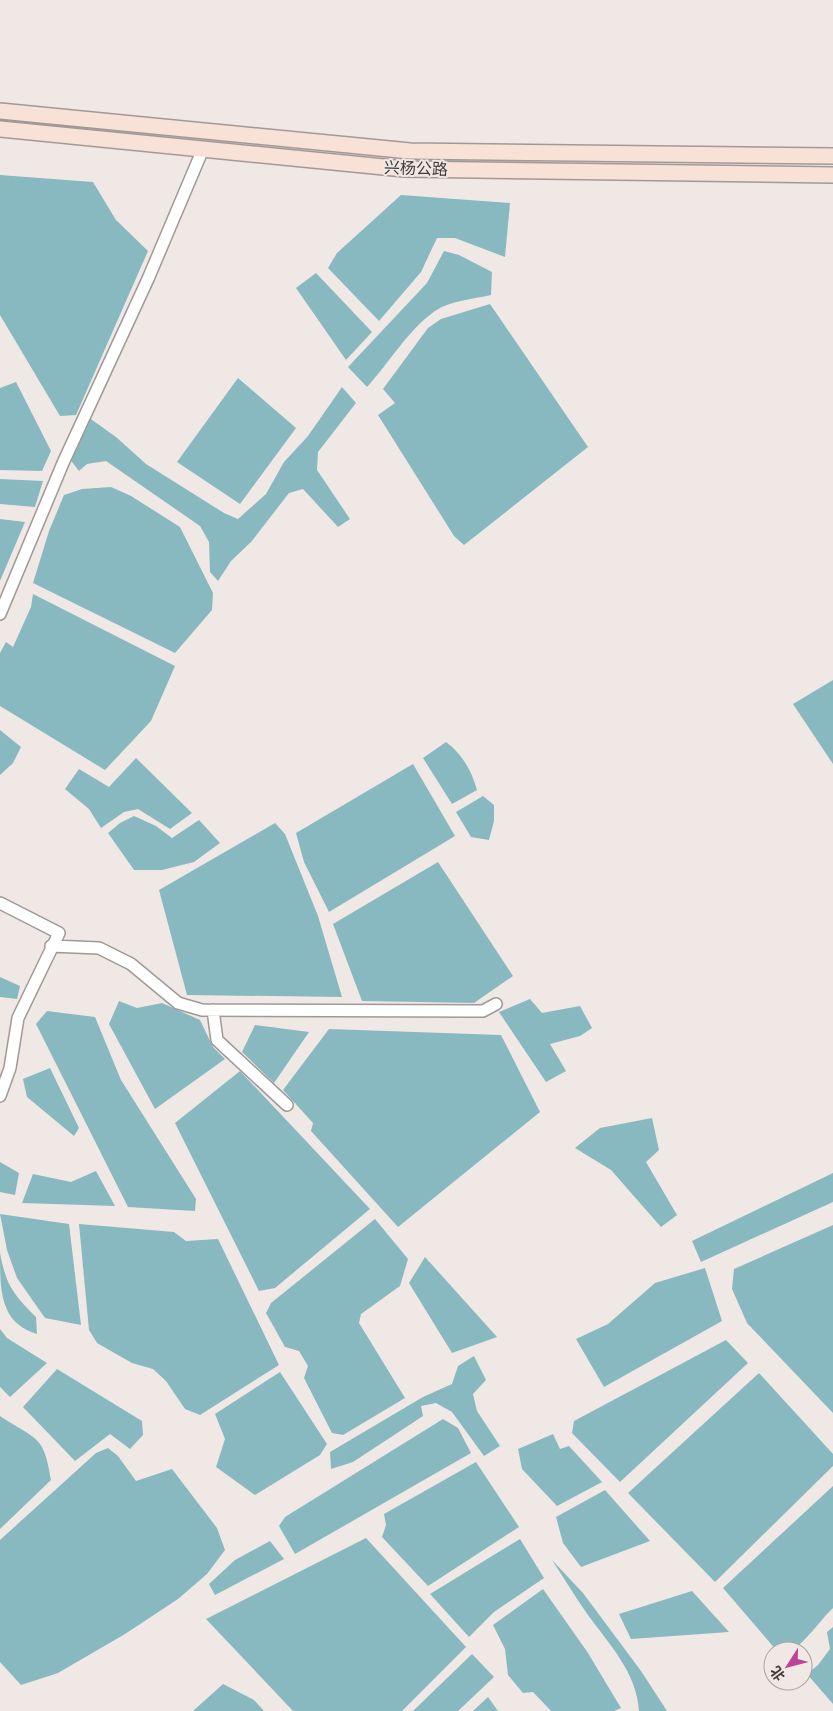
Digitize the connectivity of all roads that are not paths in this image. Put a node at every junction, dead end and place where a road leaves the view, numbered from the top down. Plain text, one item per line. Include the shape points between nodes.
1 (0, 111) edge
2 (0, 129) edge
3 (203, 149) junction
4 (833, 156) edge
5 (833, 175) edge
6 (0, 614) edge
7 (0, 903) edge
8 (52, 946) junction
9 (496, 1004) dead end
10 (212, 1010) junction
11 (0, 1096) edge
12 (287, 1105) dead end

1 - 4 main road, 兴杨公路 via 410,151
2 - 3 main road, 兴杨公路
3 - 5 main road, 兴杨公路 via 404,169
3 - 6 street via 148,279 63,463
7 - 8 street via 58,933
8 - 10 street via 99,948 131,964 178,1003
8 - 11 street via 18,1018 10,1068
9 - 10 street via 483,1011
10 - 12 street via 218,1040

